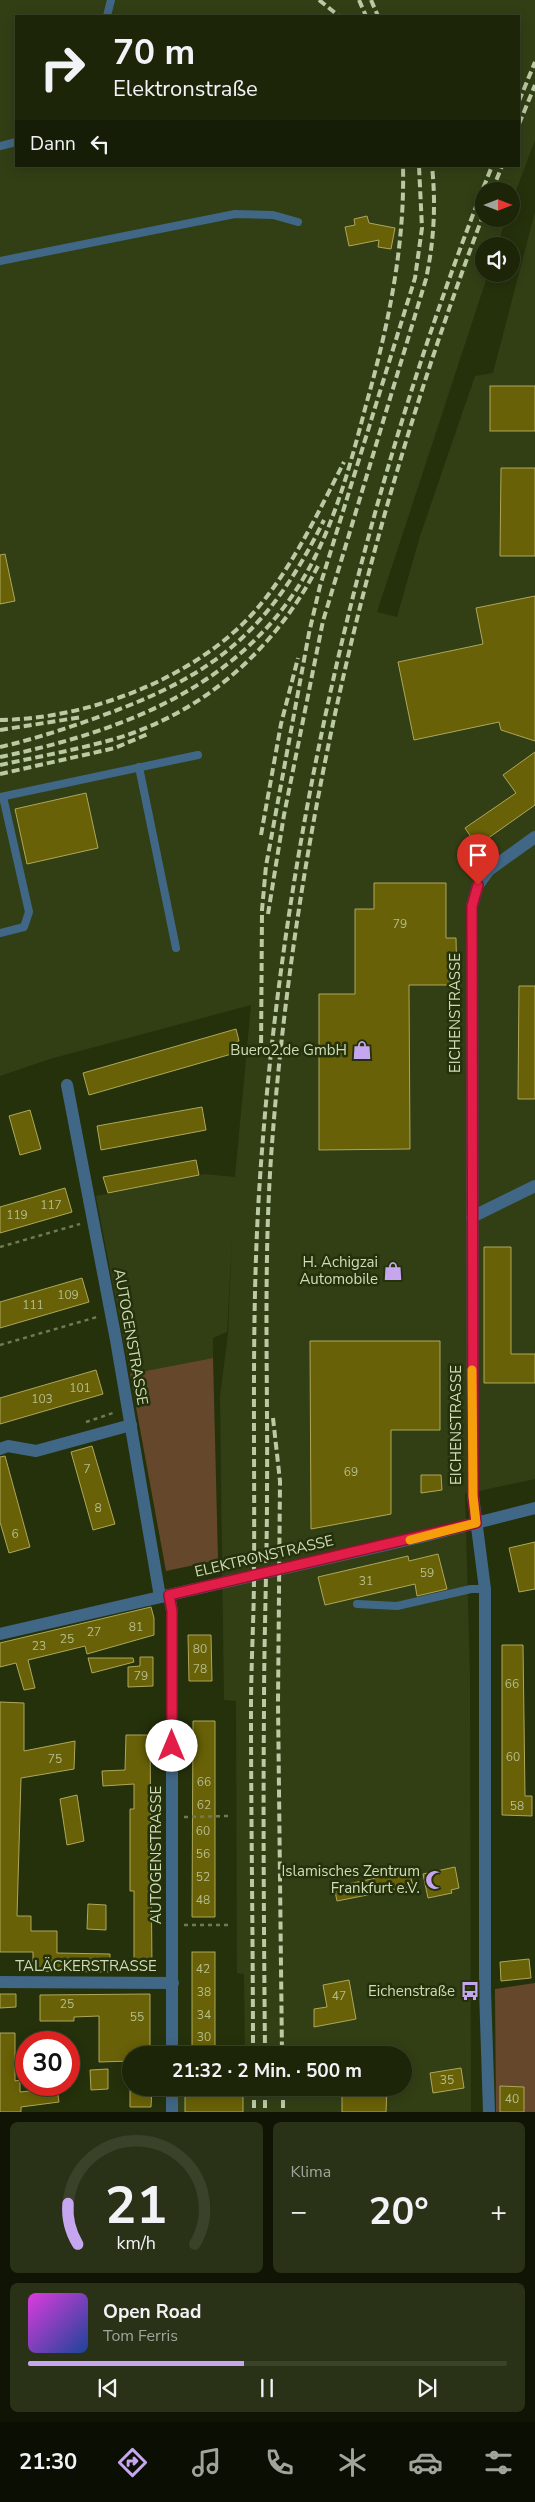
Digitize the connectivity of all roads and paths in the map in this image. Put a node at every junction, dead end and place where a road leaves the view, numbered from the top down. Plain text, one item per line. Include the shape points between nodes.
1 (111, 0) edge
2 (107, 15) edge
3 (15, 142) edge
4 (0, 146) edge
5 (298, 222) dead end
6 (0, 261) edge
7 (198, 755) dead end
8 (139, 767) junction
9 (1, 797) edge
10 (535, 837) edge
11 (0, 933) edge
12 (176, 948) dead end
13 (66, 1085) dead end
14 (535, 1186) edge
15 (472, 1217) junction
16 (93, 1220) junction
17 (0, 1247) edge
18 (110, 1314) junction
19 (0, 1345) edge
20 (131, 1425) junction
21 (0, 1449) edge
22 (535, 1508) edge
23 (476, 1523) junction
24 (485, 1589) junction
25 (164, 1596) junction
26 (357, 1604) dead end
27 (0, 1634) edge
28 (182, 1816) dead end
29 (230, 1816) dead end
30 (182, 1925) dead end
31 (228, 1925) dead end
32 (0, 1982) edge
33 (173, 1983) junction
34 (172, 2046) edge
35 (172, 2096) edge
36 (172, 2112) edge
37 (489, 2112) edge

1 - 2 lane
3 - 4 lane
5 - 6 lane via 273,215 235,214
7 - 8 lane
8 - 9 lane
8 - 12 lane
9 - 11 lane via 29,912 24,927
10 - 15 street, EICHENSTRASSE via 489,870 478,885 472,906
13 - 16 street, AUTOGENSTRASSE
14 - 15 street
15 - 23 street, EICHENSTRASSE via 473,1496
16 - 17 path
16 - 18 street, AUTOGENSTRASSE
18 - 19 path
18 - 20 street, AUTOGENSTRASSE
20 - 21 street via 36,1450 8,1446
20 - 25 street, AUTOGENSTRASSE
22 - 23 street, ELEKTRONSTRASSE
23 - 24 street, EICHENSTRASSE
23 - 25 street, ELEKTRONSTRASSE
24 - 26 lane via 471,1589 397,1606
24 - 37 street, EICHENSTRASSE via 485,1990
25 - 27 street, ELEKTRONSTRASSE
25 - 33 street, AUTOGENSTRASSE via 172,1611
28 - 29 path
30 - 31 path
32 - 33 street, TALÄCKERSTRASSE
33 - 34 street, AUTOGENSTRASSE
35 - 36 street

